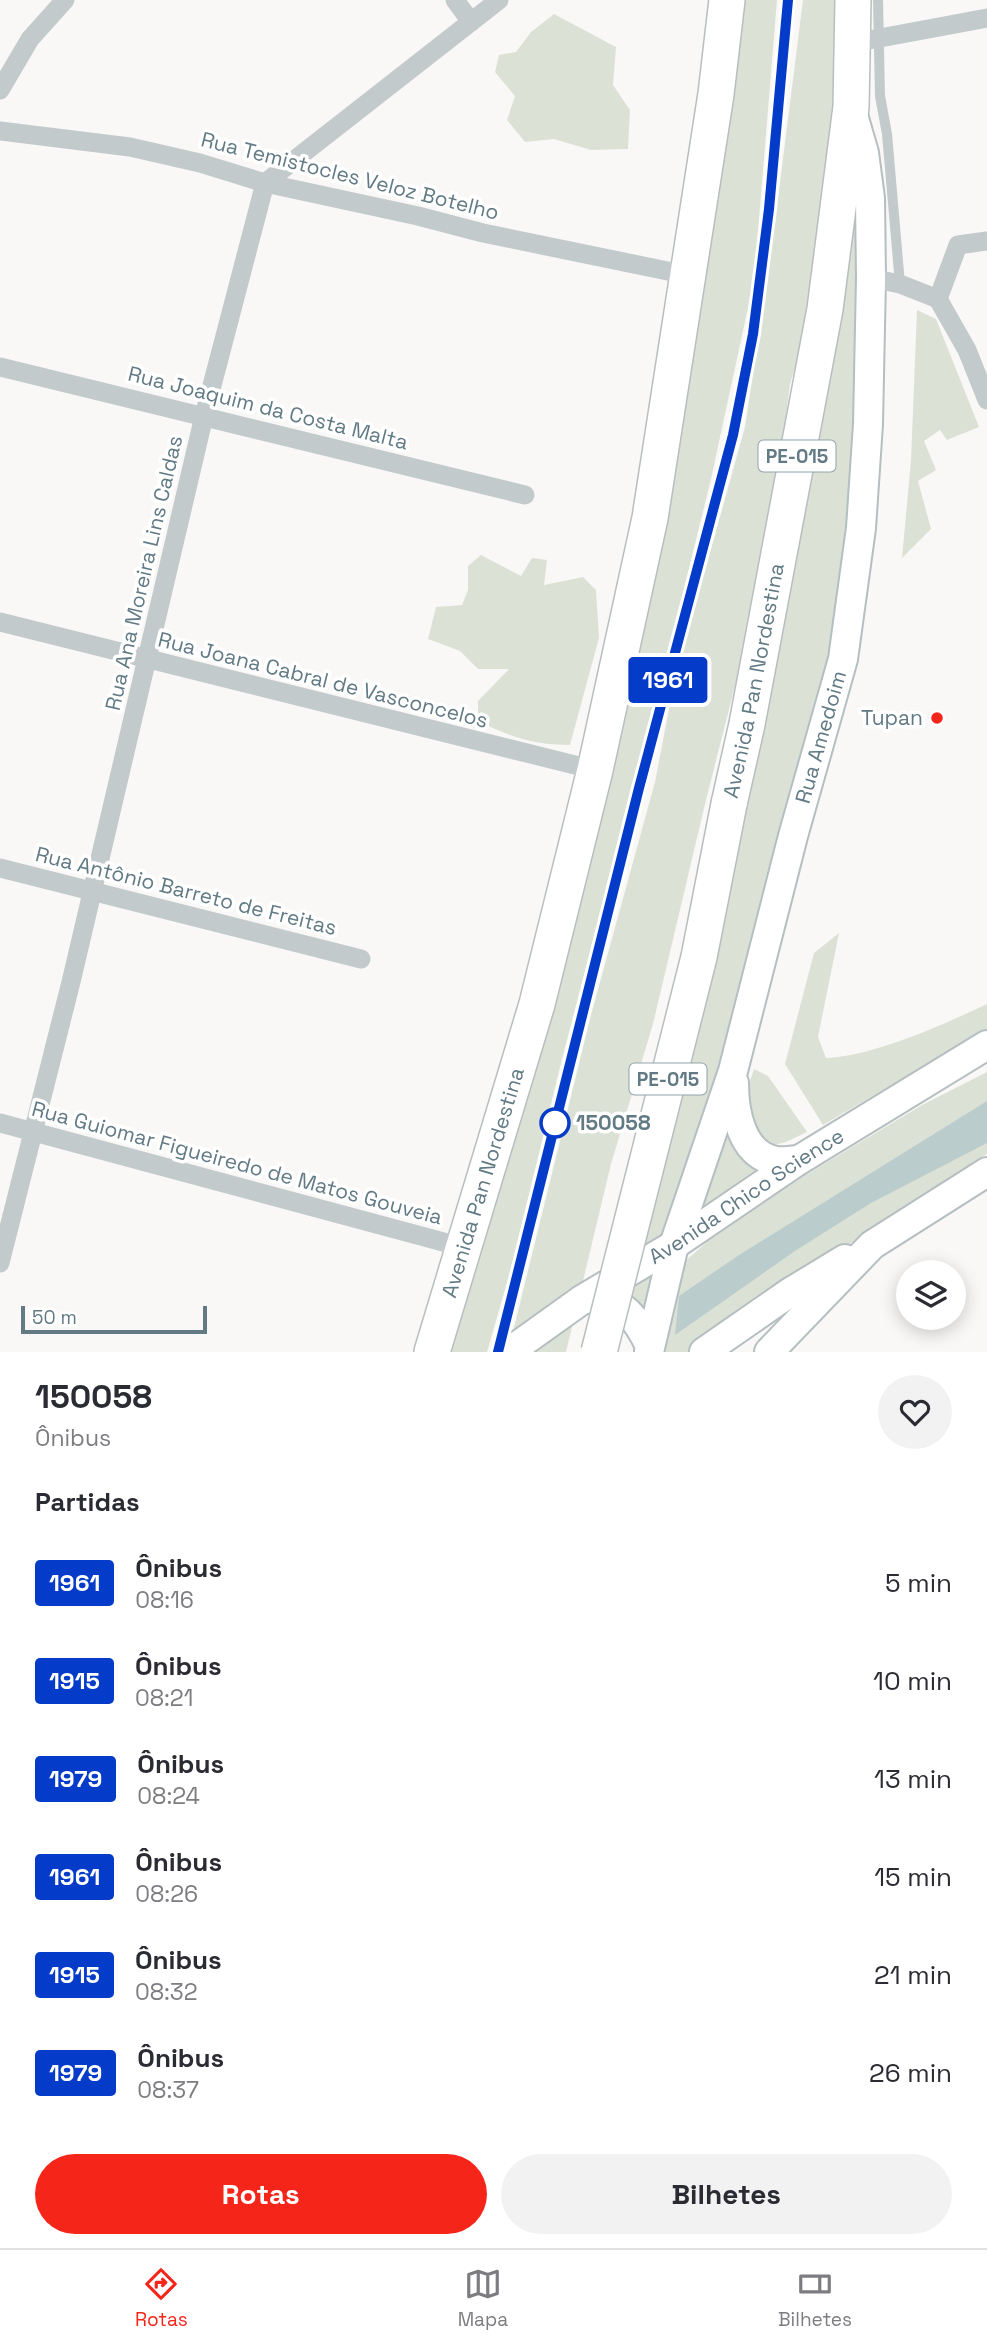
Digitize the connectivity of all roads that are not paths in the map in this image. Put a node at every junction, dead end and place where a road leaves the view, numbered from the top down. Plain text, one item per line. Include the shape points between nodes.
1 (65, 0) edge
2 (455, 0) edge
3 (499, 0) edge
4 (727, 0) edge
5 (788, 0) edge
6 (853, 0) edge
7 (878, 0) edge
8 (987, 18) edge
9 (471, 22) junction
10 (866, 41) junction
11 (0, 90) edge
12 (851, 107) junction
13 (0, 131) edge
14 (265, 183) junction
15 (987, 241) edge
16 (687, 275) junction
17 (871, 278) junction
18 (900, 284) junction
19 (938, 299) junction
20 (0, 366) edge
21 (987, 400) edge
22 (204, 416) junction
23 (525, 495) dead end
24 (0, 622) edge
25 (147, 660) junction
26 (595, 770) junction
27 (0, 868) edge
28 (92, 890) junction
29 (361, 959) dead end
30 (987, 1045) edge
31 (733, 1071) junction
32 (0, 1123) edge
33 (33, 1130) junction
34 (799, 1160) junction
35 (987, 1172) edge
36 (674, 1245) junction
37 (872, 1245) junction
38 (461, 1247) junction
39 (0, 1263) edge
40 (583, 1300) junction
41 (434, 1344) edge
42 (650, 1349) edge
43 (498, 1352) edge
44 (509, 1352) edge
45 (599, 1352) edge
46 (704, 1352) edge
47 (769, 1352) edge

1 - 11 street via 30,39
2 - 9 street
3 - 9 street
4 - 16 highway, Avenida Pan Nordestina
5 - 43 lane via 769,209 753,334 733,435
6 - 10 highway, Avenida Pan Nordestina / PE-015
7 - 10 lane
8 - 10 street
9 - 14 street
10 - 12 highway, Avenida Pan Nordestina / PE-015
10 - 18 lane via 887,134
12 - 17 main road, Rua Amedoim via 870,198
12 - 45 highway, Avenida Pan Nordestina / PE-015, bridge via 825,309 747,724 699,957
13 - 14 street, Rua Temistocles Veloz Botelho via 130,147
14 - 16 street, Rua Temistocles Veloz Botelho
14 - 22 street, Rua Ana Moreira Lins Caldas
15 - 19 street via 958,245
16 - 26 highway, Avenida Pan Nordestina via 650,518
17 - 18 street
17 - 31 main road, Rua Amedoim via 861,528 844,659
18 - 19 street
19 - 21 street via 967,350
20 - 22 street, Rua Joaquim da Costa Malta
22 - 23 street, Rua Joaquim da Costa Malta
22 - 25 street, Rua Ana Moreira Lins Caldas
24 - 25 street, Rua Joana Cabral de Vasconcelos
25 - 26 street, Rua Joana Cabral de Vasconcelos
25 - 28 street, Rua Ana Moreira Lins Caldas
26 - 38 highway, Avenida Pan Nordestina via 537,1004
27 - 28 street, Rua Antônio Barreto de Freitas
28 - 29 street, Rua Antônio Barreto de Freitas
28 - 33 street, Rua Ana Moreira Lins Caldas
30 - 34 main road, Avenida Chico Science
31 - 34 main road via 736,1115 751,1146 762,1157
31 - 36 main road, Rua Amedoim
32 - 33 street, Rua Guiomar Figueiredo de Matos Gouveia
33 - 38 street, Rua Guiomar Figueiredo de Matos Gouveia
33 - 39 street, Rua Ana Moreira Lins Caldas
34 - 36 main road, Avenida Chico Science
35 - 37 main road
36 - 40 main road, Avenida Chico Science
36 - 42 main road, Rua Amedoim
37 - 46 main road via 789,1293
37 - 47 main road
38 - 41 highway, Avenida Pan Nordestina
40 - 42 main road via 617,1302 641,1326
40 - 44 main road, Avenida Chico Science

